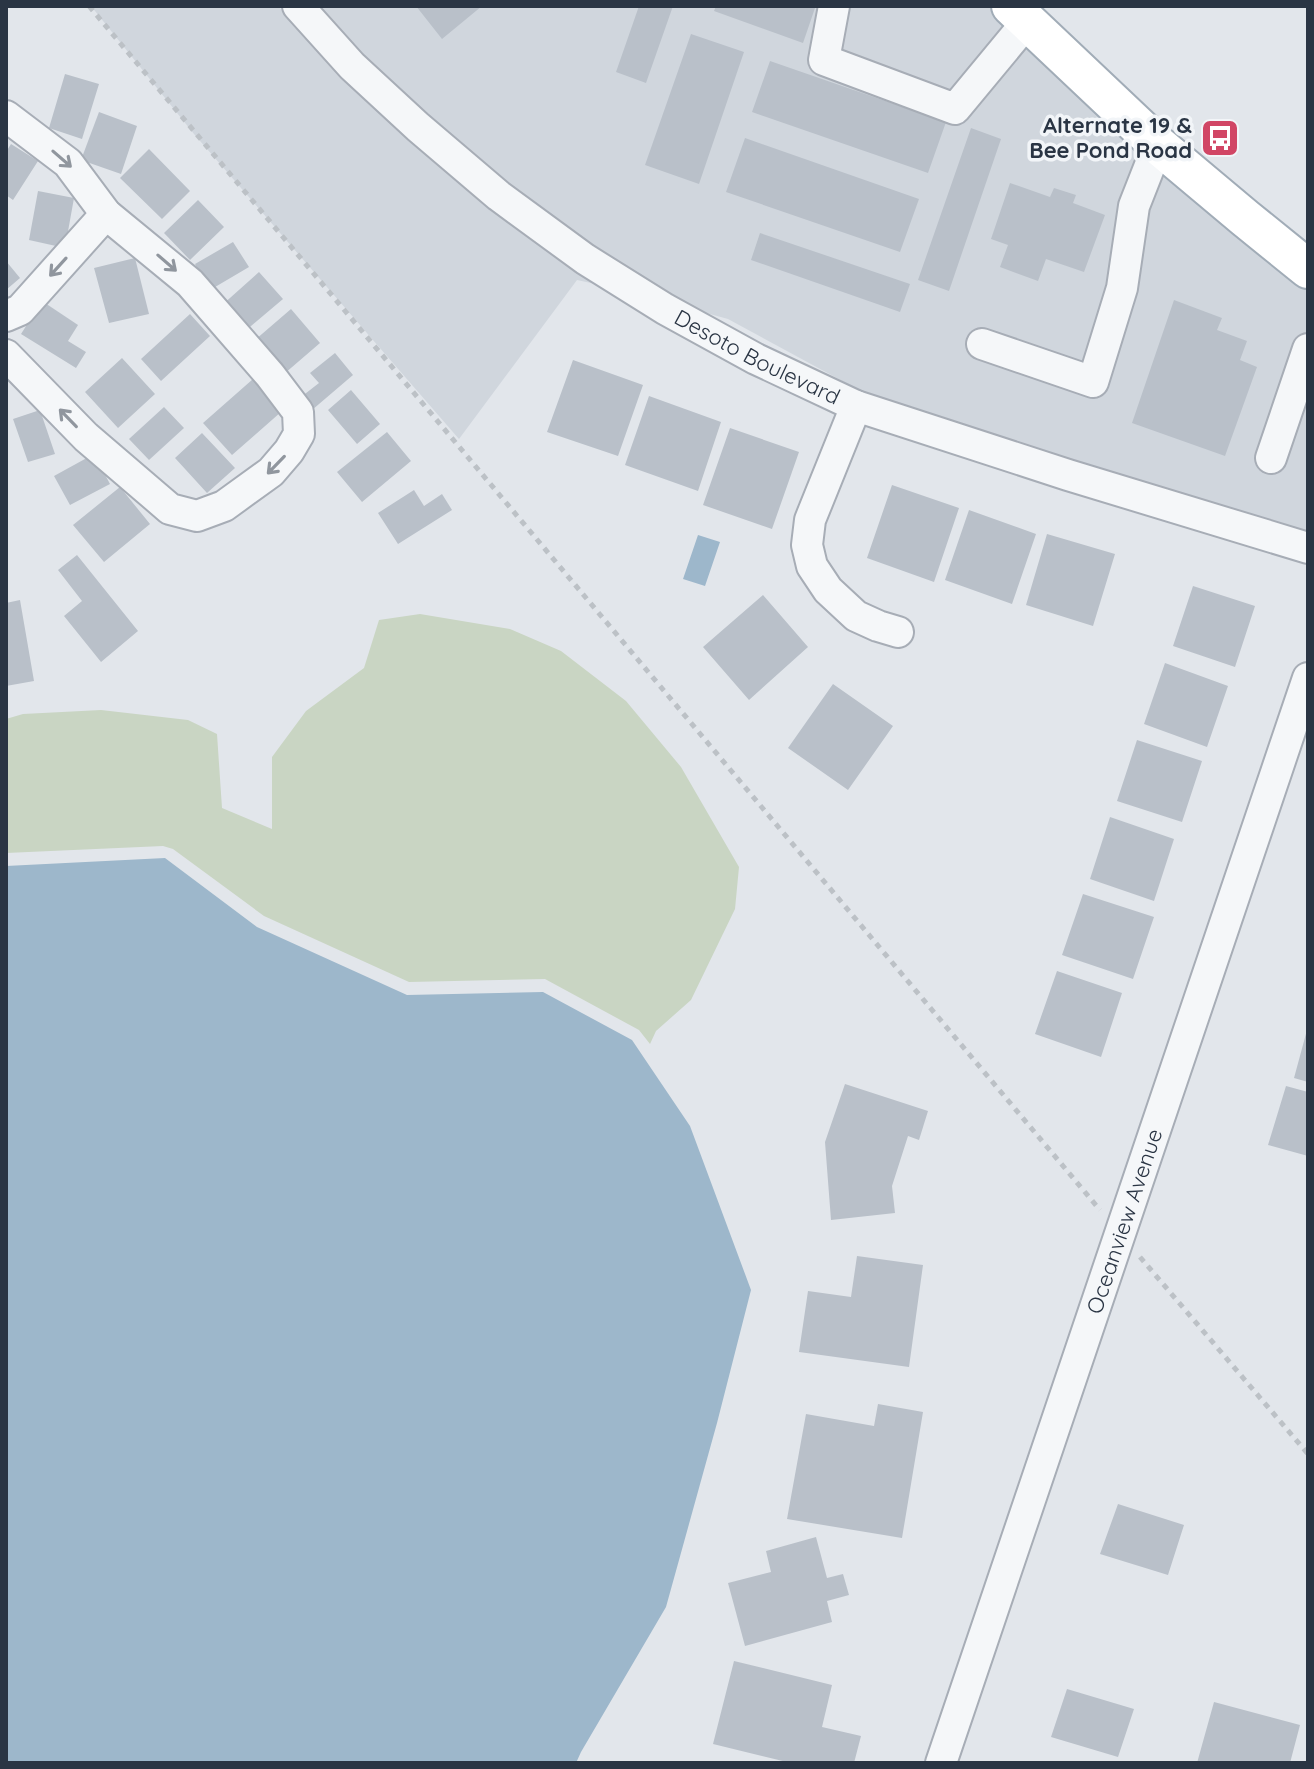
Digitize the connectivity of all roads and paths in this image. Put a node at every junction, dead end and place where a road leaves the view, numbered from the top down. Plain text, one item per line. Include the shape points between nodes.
1 (89, 6) edge
2 (298, 6) edge
3 (834, 6) edge
4 (1019, 14) edge
5 (6, 116) edge
6 (1158, 145) junction
7 (106, 214) junction
8 (1308, 269) edge
9 (6, 316) edge
10 (982, 344) dead end
11 (1308, 349) edge
12 (6, 355) edge
13 (856, 406) junction
14 (1271, 458) dead end
15 (1308, 548) edge
16 (898, 632) dead end
17 (1308, 678) edge
18 (1121, 1234) junction
19 (1308, 1454) edge
20 (941, 1763) edge

1 - 18 path
2 - 13 street, Desoto Boulevard via 418,127 585,259 756,359
3 - 4 street via 824,60 955,109
4 - 6 main road
5 -> 7 street via 68,163
6 - 8 main road
6 - 10 street via 1134,206 1122,288 1093,382
7 -> 9 street via 20,310
7 -> 12 street via 190,283 270,375 298,412 299,434 289,451 271,472 224,506 197,516 170,509 86,437
11 - 14 street
13 - 15 street, Desoto Boulevard
13 - 16 street via 810,520 807,545 812,566 828,590 856,616
17 - 18 street, Oceanview Avenue
18 - 19 path
18 - 20 street, Oceanview Avenue

